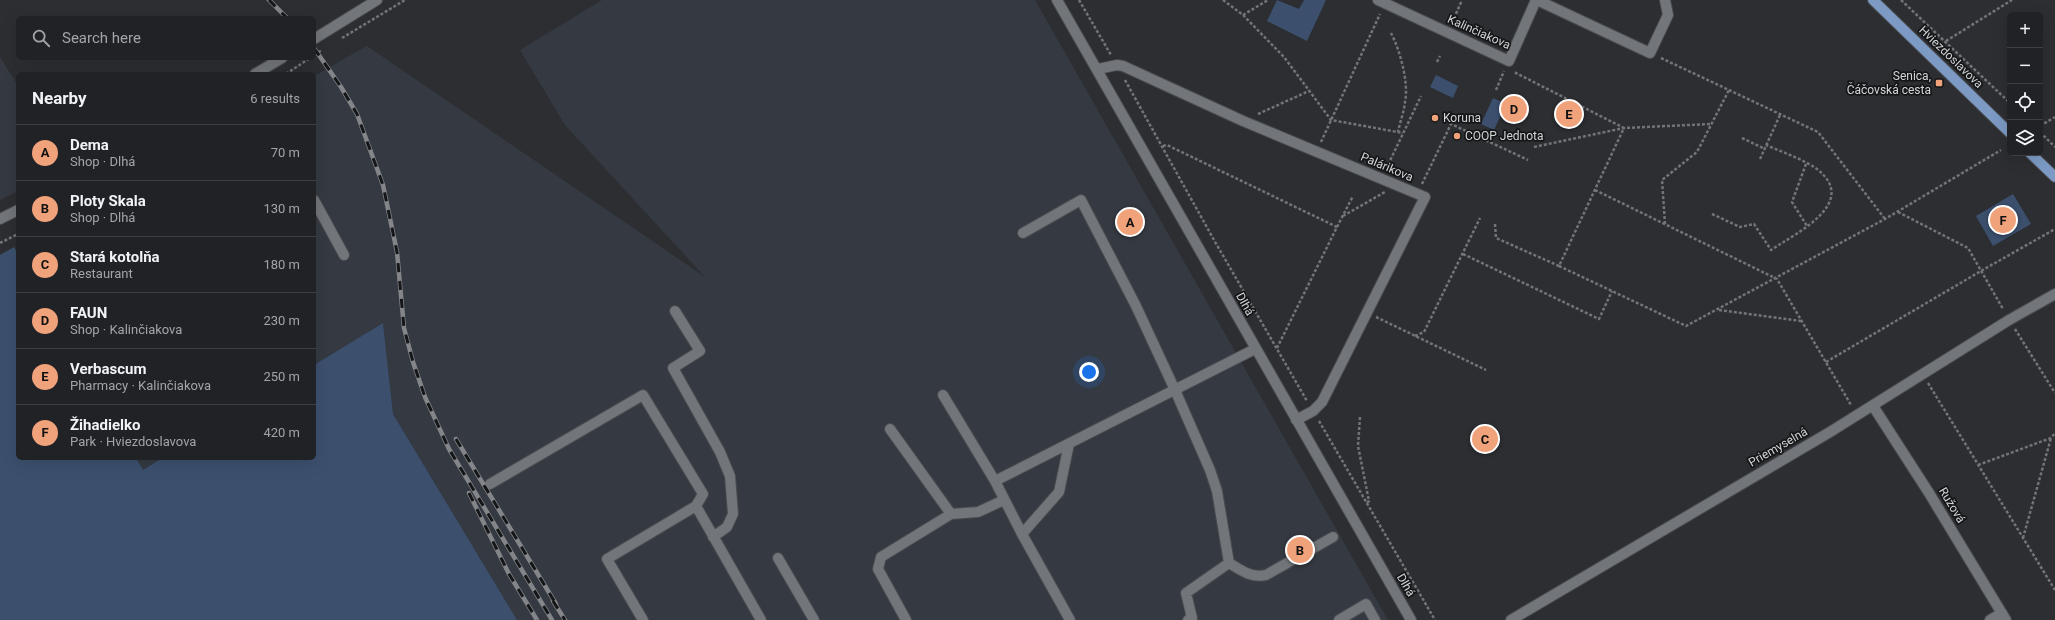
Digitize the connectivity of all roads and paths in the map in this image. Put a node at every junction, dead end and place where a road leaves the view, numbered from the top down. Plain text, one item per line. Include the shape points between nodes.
1 (377, 0) edge
2 (405, 0) edge
3 (1057, 0) edge
4 (1079, 0) edge
5 (1223, 0) edge
6 (1268, 0) edge
7 (1462, 0) edge
8 (1537, 0) edge
9 (1665, 0) edge
10 (1873, 0) edge
11 (1901, 0) edge
12 (2012, 0) edge
13 (1381, 2) edge
14 (1243, 15) junction
15 (1447, 32) junction
16 (1391, 33) dead end
17 (316, 38) edge
18 (1946, 41) junction
19 (336, 42) dead end
20 (324, 49) dead end
21 (1650, 53) junction
22 (316, 54) edge
23 (1440, 56) dead end
24 (279, 60) edge
25 (307, 60) edge
26 (1437, 62) dead end
27 (1507, 64) junction
28 (1117, 65) junction
29 (1098, 70) junction
30 (258, 72) edge
31 (289, 72) edge
32 (1496, 90) dead end
33 (1729, 90) junction
34 (1309, 92) junction
35 (1421, 96) dead end
36 (2007, 100) edge
37 (1780, 114) junction
38 (2055, 117) edge
39 (1330, 120) junction
40 (1243, 121) junction
41 (1711, 124) junction
42 (2043, 124) edge
43 (1624, 128) junction
44 (2007, 131) edge
45 (1398, 132) junction
46 (1403, 133) junction
47 (2043, 135) edge
48 (1742, 138) dead end
49 (1766, 145) junction
50 (1163, 146) junction
51 (1534, 147) dead end
52 (2055, 147) edge
53 (1765, 149) junction
54 (2001, 150) dead end
55 (1316, 151) junction
56 (2033, 156) edge
57 (1760, 159) dead end
58 (1528, 160) dead end
59 (1806, 164) junction
60 (2055, 177) edge
61 (1382, 178) junction
62 (1398, 185) junction
63 (1595, 190) junction
64 (1418, 193) junction
65 (1353, 196) dead end
66 (316, 204) edge
67 (16, 211) edge
68 (1898, 212) junction
69 (1712, 214) dead end
70 (1343, 216) junction
71 (1480, 218) dead end
72 (0, 219) edge
73 (1885, 219) junction
74 (1495, 224) dead end
75 (1665, 224) junction
76 (1807, 226) junction
77 (1337, 227) junction
78 (2055, 229) edge
79 (1023, 233) dead end
80 (16, 235) edge
81 (0, 243) edge
82 (1463, 254) junction
83 (344, 255) dead end
84 (1559, 266) junction
85 (1981, 271) junction
86 (1777, 279) junction
87 (1612, 291) junction
88 (2055, 294) edge
89 (675, 310) dead end
90 (1718, 310) junction
91 (1367, 313) junction
92 (2009, 320) junction
93 (1802, 321) junction
94 (1415, 336) junction
95 (1277, 348) junction
96 (1255, 349) junction
97 (1826, 362) junction
98 (1486, 370) dead end
99 (1923, 374) junction
100 (1175, 390) junction
101 (2055, 393) edge
102 (943, 396) dead end
103 (1874, 406) junction
104 (1313, 410) junction
105 (1360, 416) dead end
106 (1857, 416) junction
107 (1296, 420) junction
108 (890, 429) dead end
109 (2055, 433) edge
110 (2051, 438) junction
111 (1069, 444) junction
112 (1978, 465) junction
113 (995, 481) junction
114 (490, 484) dead end
115 (1004, 500) junction
116 (1367, 504) junction
117 (696, 506) junction
118 (951, 514) junction
119 (1022, 534) junction
120 (713, 537) junction
121 (1333, 537) dead end
122 (2023, 538) junction
123 (778, 558) dead end
124 (1229, 564) junction
125 (2055, 590) edge
126 (2004, 617) edge
127 (643, 620) edge
128 (761, 620) edge
129 (814, 620) edge
130 (906, 620) edge
131 (1070, 620) edge
132 (1188, 620) edge
133 (1339, 620) edge
134 (1375, 620) edge
135 (1411, 620) edge
136 (1435, 620) edge
137 (1511, 620) edge
138 (1990, 620) edge

1 - 17 street
2 - 19 path
3 - 29 street, Dlhá
4 - 28 path
5 - 14 path
6 - 14 path
7 - 15 path
8 - 21 street
8 - 27 street, Kalinčiakova
9 - 21 street via 1668,15
10 - 44 main road, Hviezdoslavova
11 - 18 path
12 - 18 path, Hviezdoslavova
13 - 15 street, Kalinčiakova
13 - 39 path
14 - 34 path via 1284,57
15 - 27 street, Kalinčiakova
16 - 45 path via 1401,60 1406,101
18 - 36 path
20 - 22 path
21 - 33 path
23 - 26 path
24 - 30 street
25 - 31 path
27 - 32 path
27 - 43 path
28 - 29 street
28 - 40 street, Palárikova
28 - 50 path
29 - 96 street, Dlhá
33 - 37 path
33 - 41 path
34 - 39 path
34 - 40 path
35 - 46 path
37 - 49 path
37 - 73 path via 1818,132
38 - 42 path
39 - 45 path
39 - 55 path
40 - 55 street, Palárikova
41 - 43 path
41 - 75 path via 1697,152 1662,180
43 - 51 path
43 - 63 path
45 - 46 path
46 - 61 path
47 - 52 path
48 - 53 path
49 - 53 path
49 - 59 path
50 - 77 path via 1167,145
50 - 95 path
53 - 57 path
54 - 68 path
55 - 61 street, Palárikova
56 - 60 main road
58 - 64 path via 1451,124
59 - 76 path via 1792,202
59 - 76 path via 1824,176 1832,191 1827,208
61 - 62 street, Palárikova
62 - 64 street, Palárikova
62 - 70 path
63 - 75 path
63 - 84 path
64 - 91 street, Palárikova via 1425,197
65 - 70 path
66 - 83 street
67 - 72 street
68 - 73 path
68 - 85 path via 1968,248
69 - 76 path via 1740,227 1754,224 1771,250
70 - 77 path
71 - 82 path
73 - 86 path
74 - 84 path via 1496,238
75 - 86 path
77 - 95 path
78 - 85 path
79 - 100 street via 1081,200 1136,306
80 - 81 path
82 - 87 path via 1599,319
82 - 94 path via 1424,332
84 - 87 path
85 - 92 path
85 - 97 path
86 - 90 path
86 - 93 path
87 - 90 path via 1686,326
88 - 92 street, Priemyselná
89 - 120 street via 700,350 673,368 720,452 730,476 733,514 727,527
90 - 93 path
91 - 94 path
91 - 104 street, Palárikova via 1322,402
92 - 99 street, Priemyselná
92 - 101 path
93 - 97 path
94 - 98 path
95 - 104 path
96 - 100 street
96 - 107 street, Dlhá
97 - 106 path
99 - 103 street, Priemyselná
99 - 112 path
100 - 111 street
100 - 124 street via 1217,491
102 - 113 street
103 - 106 street, Priemyselná
103 - 126 street, Ružová
104 - 107 street, Palárikova
104 - 116 path
105 - 116 path via 1358,446 1369,501
106 - 137 street, Priemyselná
107 - 135 street, Dlhá
108 - 118 street
109 - 110 path
110 - 112 path
110 - 122 path
111 - 113 street
111 - 119 street via 1058,492
112 - 122 path
113 - 115 street
114 - 117 street via 643,395 703,494
115 - 118 street via 978,512
115 - 119 street
116 - 136 path
117 - 120 street
117 - 127 street via 606,559
118 - 130 street via 881,557 878,569
119 - 131 street
120 - 128 street
121 - 124 street via 1266,575 1249,575
122 - 125 path
123 - 129 street
124 - 132 street via 1186,593 1192,618
126 - 138 street
133 - 134 street via 1366,604

